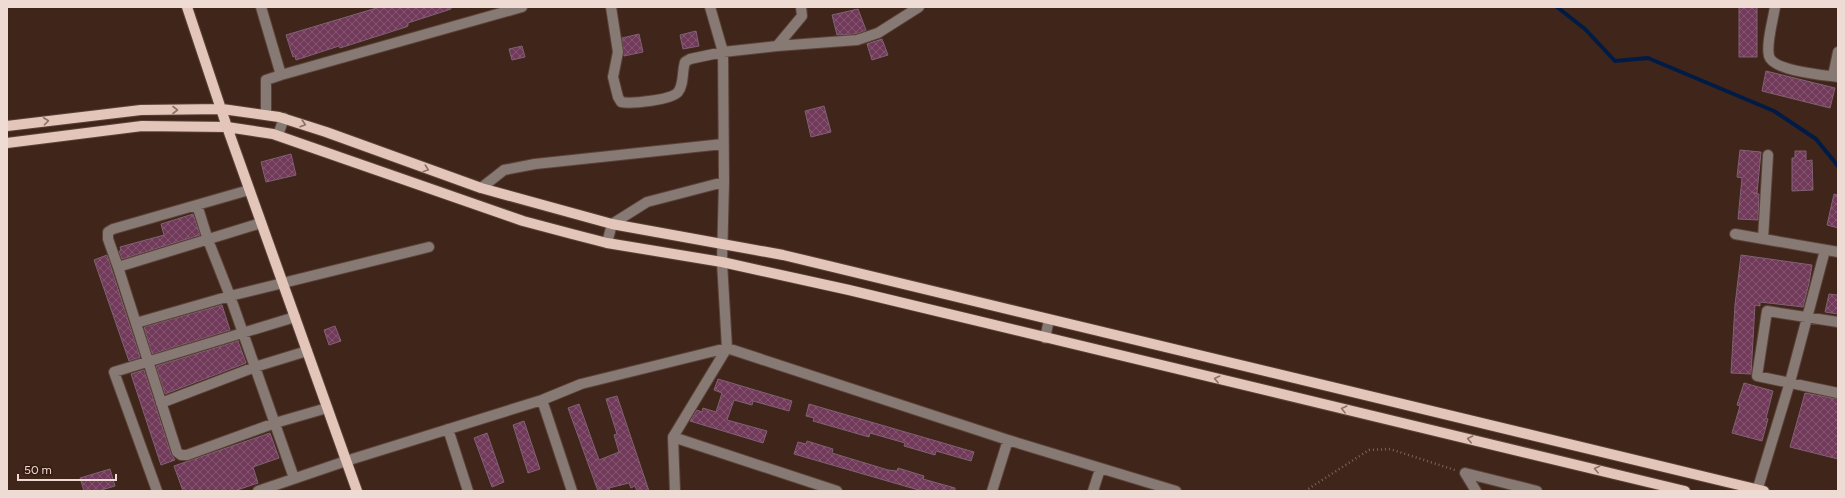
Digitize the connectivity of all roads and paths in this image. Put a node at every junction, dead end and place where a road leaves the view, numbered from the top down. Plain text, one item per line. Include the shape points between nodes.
1 (187, 7) edge
2 (261, 7) edge
3 (522, 7) edge
4 (611, 7) edge
5 (710, 7) edge
6 (801, 7) edge
7 (919, 7) edge
8 (1775, 7) edge
9 (504, 9) edge
10 (777, 46) junction
11 (723, 52) junction
12 (1838, 52) edge
13 (281, 75) junction
14 (1836, 77) edge
15 (222, 110) junction
16 (266, 115) junction
17 (284, 118) junction
18 (7, 126) edge
19 (227, 127) junction
20 (278, 135) junction
21 (7, 143) edge
22 (723, 144) junction
23 (1768, 155) dead end
24 (724, 182) junction
25 (481, 188) junction
26 (249, 190) junction
27 (197, 205) junction
28 (261, 223) junction
29 (612, 224) junction
30 (1735, 234) dead end
31 (1763, 239) junction
32 (208, 240) junction
33 (607, 243) junction
34 (722, 243) junction
35 (429, 247) dead end
36 (1825, 250) junction
37 (1838, 252) edge
38 (722, 262) junction
39 (118, 267) junction
40 (283, 283) junction
41 (230, 296) junction
42 (295, 317) junction
43 (1808, 317) junction
44 (1050, 320) junction
45 (1838, 322) edge
46 (136, 323) junction
47 (243, 332) junction
48 (1046, 338) junction
49 (727, 348) junction
50 (307, 351) junction
51 (147, 361) junction
52 (255, 368) junction
53 (1790, 382) junction
54 (1838, 393) edge
55 (542, 400) junction
56 (161, 403) junction
57 (327, 408) junction
58 (275, 423) junction
59 (448, 429) junction
60 (673, 437) junction
61 (1008, 440) junction
62 (346, 461) junction
63 (1100, 469) junction
64 (1466, 473) junction
65 (294, 478) junction
66 (1473, 490) edge
67 (1760, 490) edge
68 (157, 491) edge
69 (258, 491) edge
70 (356, 491) edge
71 (468, 491) edge
72 (572, 491) edge
73 (675, 491) edge
74 (837, 491) edge
75 (992, 491) edge
76 (1093, 491) edge
77 (1176, 491) edge
78 (1305, 491) edge
79 (1537, 491) edge
80 (1685, 491) edge

1 - 15 main road
2 - 13 street
3 - 9 street
4 - 11 street via 618,52 613,77 621,102 629,103 677,94 686,62
5 - 11 street
6 - 10 street via 802,16
7 - 10 street via 868,37
8 - 14 street via 1769,45 1771,61 1781,67
9 - 13 street
10 - 11 street
11 - 22 street
12 - 14 street
13 - 16 street via 266,80
15 - 16 main road
18 -> 15 main road via 141,110
15 - 19 main road
16 - 17 main road
17 - 20 street
17 -> 25 main road
19 - 20 main road
19 - 21 main road via 142,126
19 - 26 main road
20 - 33 main road via 523,221
22 - 24 street
22 - 25 street via 535,164 504,170
23 - 31 street
24 - 29 street via 647,202
24 - 34 street
25 - 29 main road
26 - 27 street
26 - 28 main road
27 - 32 street
27 - 39 street via 108,232
28 - 32 street
28 - 40 main road
29 - 33 street
29 - 34 main road
30 - 31 street
31 - 36 street
32 - 39 street
32 - 41 street
33 - 38 main road
34 - 38 street
34 - 44 main road via 783,255
35 - 40 street
36 - 37 street
36 - 43 street
38 - 48 main road
38 - 49 street
39 - 46 street
40 - 41 street
40 - 42 main road
41 - 46 street
41 - 47 street
42 - 47 street
42 - 50 main road
43 - 45 street
43 - 53 street
43 - 53 street via 1767,311 1757,376
44 - 48 street
44 - 67 main road
46 - 51 street
47 - 51 street
47 - 52 street
80 -> 48 main road
49 - 55 street via 581,384
49 - 60 street
49 - 61 street
50 - 52 street
50 - 57 main road
51 - 56 street
51 - 68 street via 114,372
52 - 56 street
52 - 58 street
53 - 54 street
53 - 67 street
55 - 59 street
55 - 72 street
56 - 58 street via 177,452 181,456
57 - 58 street
57 - 62 main road
58 - 65 street
59 - 62 street
59 - 71 street
60 - 73 street
60 - 74 street
61 - 63 street
61 - 75 street
62 - 65 street
62 - 70 main road
63 - 76 street
63 - 77 street
64 - 66 street
64 - 78 path via 1390,449 1369,450
64 - 79 street
65 - 69 street

